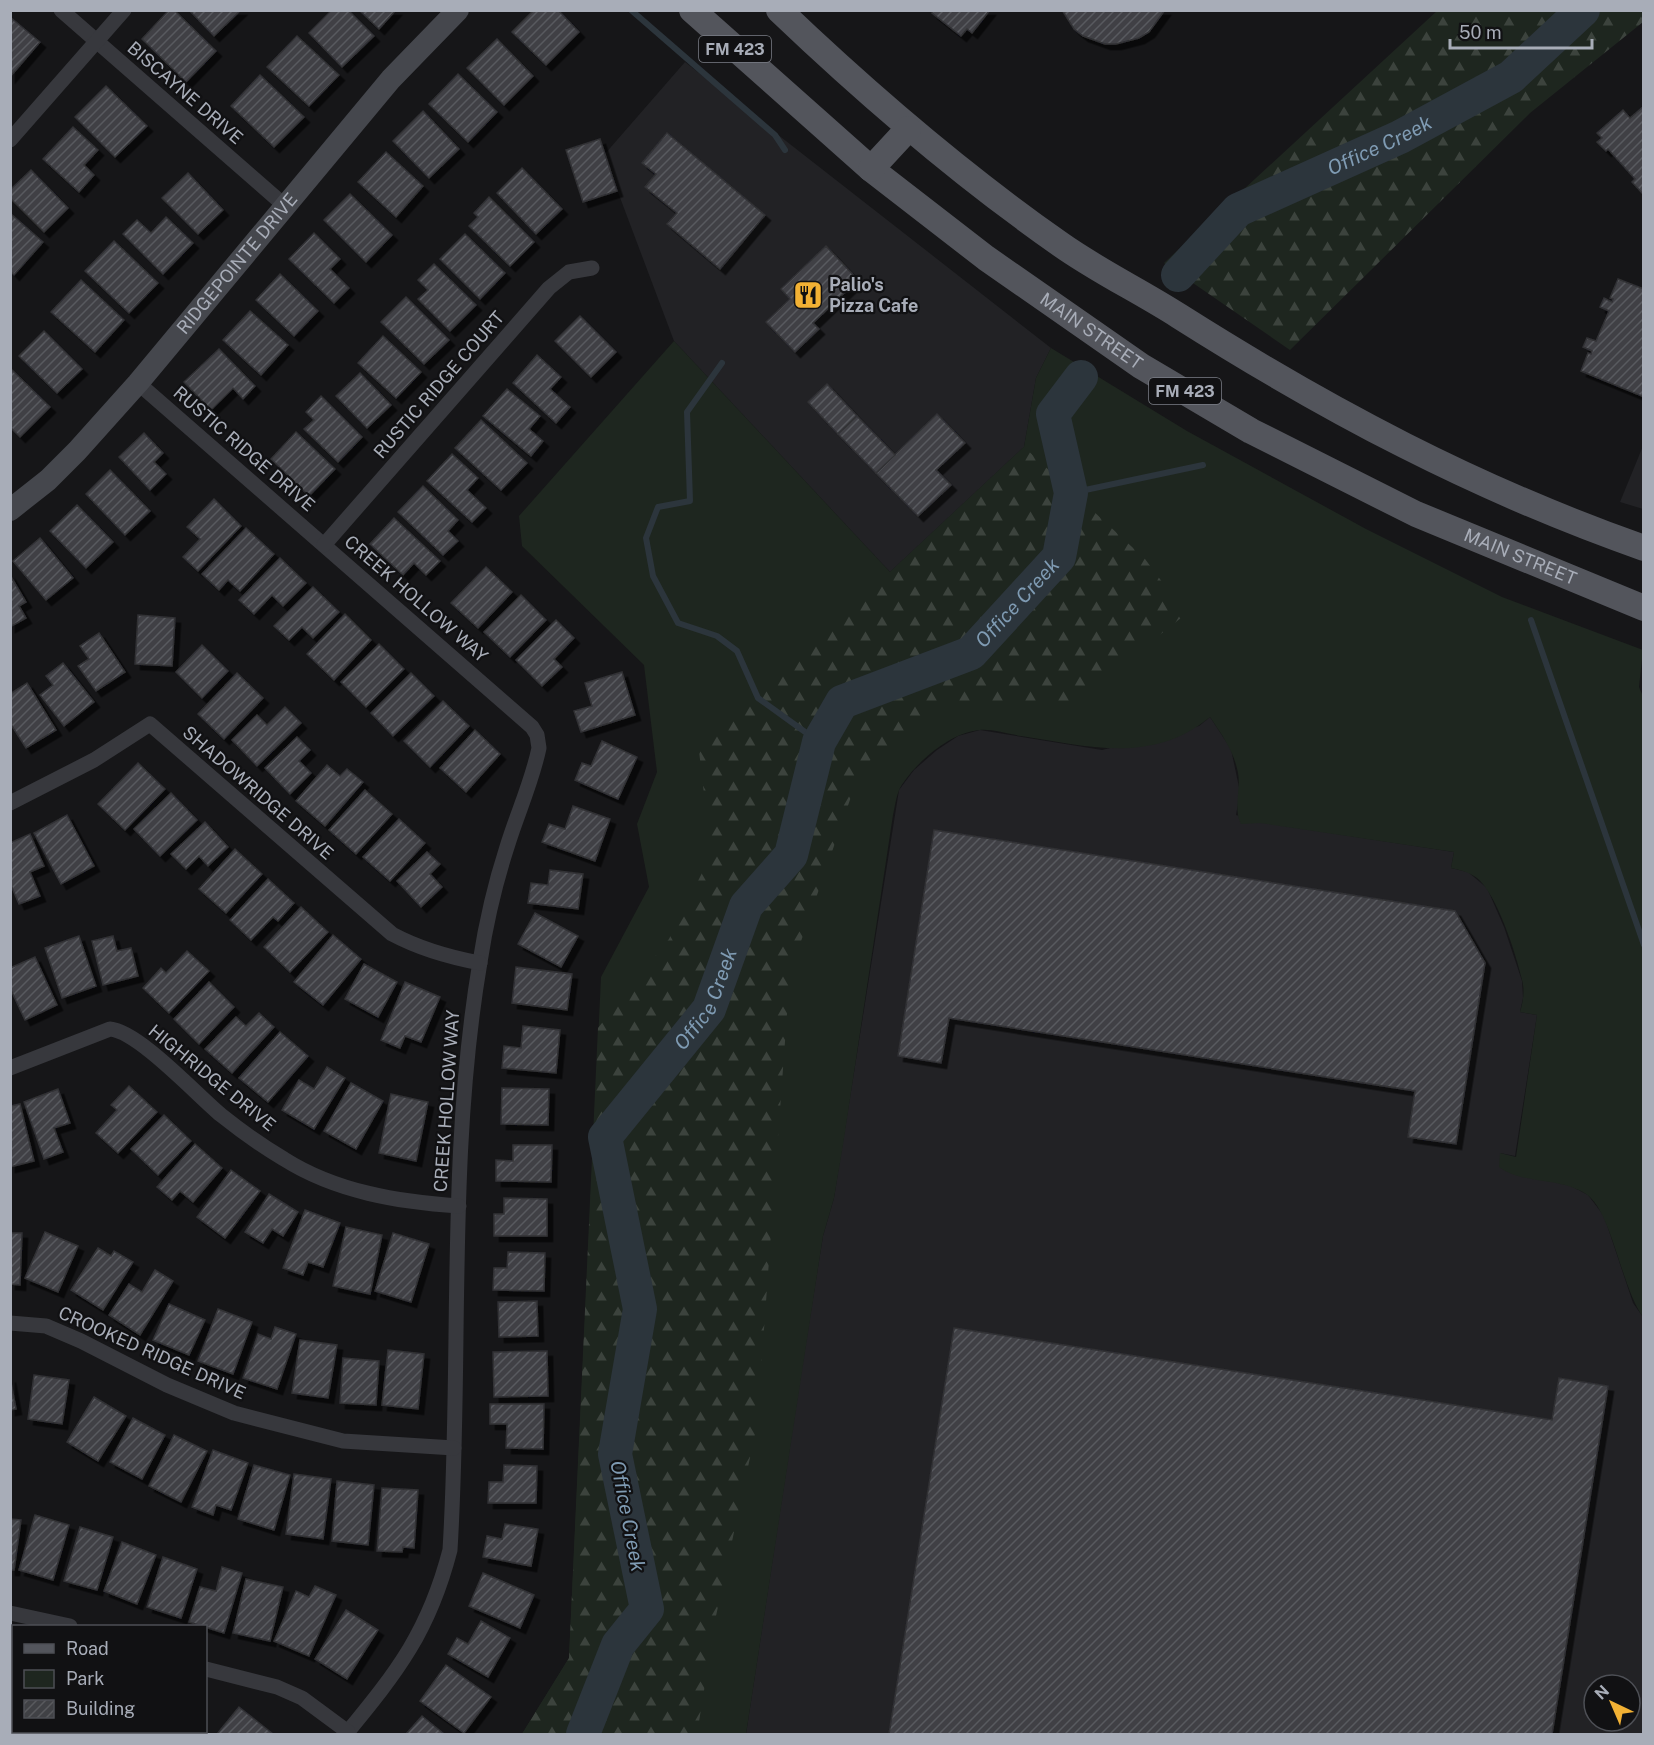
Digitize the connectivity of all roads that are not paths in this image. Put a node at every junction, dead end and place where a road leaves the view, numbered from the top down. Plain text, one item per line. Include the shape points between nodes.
1 (61, 10) edge
2 (124, 10) edge
3 (458, 10) edge
4 (692, 10) edge
5 (779, 10) edge
6 (97, 42) junction
7 (908, 129) junction
8 (10, 140) edge
9 (871, 169) junction
10 (284, 205) junction
11 (592, 268) dead end
12 (138, 383) junction
13 (10, 510) edge
14 (324, 545) junction
15 (1644, 548) edge
16 (1644, 608) edge
17 (10, 803) edge
18 (480, 963) junction
19 (10, 1068) edge
20 (459, 1206) junction
21 (10, 1323) edge
22 (454, 1448) junction
23 (10, 1613) edge
24 (63, 1625) edge
25 (207, 1669) edge
26 (347, 1733) edge

1 - 6 street, BISCAYNE DRIVE
2 - 6 street
3 - 10 street, RIDGEPOINTE DRIVE via 391,79
4 - 9 main road, MAIN STREET / FM 423
5 - 7 main road, FM 423
6 - 8 street
6 - 10 street, BISCAYNE DRIVE
7 - 9 main road
7 - 15 main road, FM 423 via 1062,246 1270,374 1465,476
9 - 16 main road, MAIN STREET / FM 423 via 986,258 1141,366 1251,430 1416,514
10 - 12 street, RIDGEPOINTE DRIVE
11 - 14 street, RUSTIC RIDGE COURT via 569,272 549,288
12 - 13 street, RIDGEPOINTE DRIVE via 48,480
12 - 14 street, RUSTIC RIDGE DRIVE
14 - 18 street, CREEK HOLLOW WAY via 537,735 535,765 506,848
17 - 18 street, SHADOWRIDGE DRIVE via 94,760 150,724 392,934 416,947
18 - 20 street, CREEK HOLLOW WAY via 465,1084
19 - 20 street, HIGHRIDGE DRIVE via 110,1029 120,1030 222,1116 287,1161 367,1194
20 - 22 street, CREEK HOLLOW WAY
21 - 22 street, CROOKED RIDGE DRIVE via 46,1326 166,1385 234,1413 343,1441
22 - 26 street, CREEK HOLLOW WAY via 450,1550 440,1589 411,1651
23 - 24 street
25 - 26 street via 277,1687 302,1698

